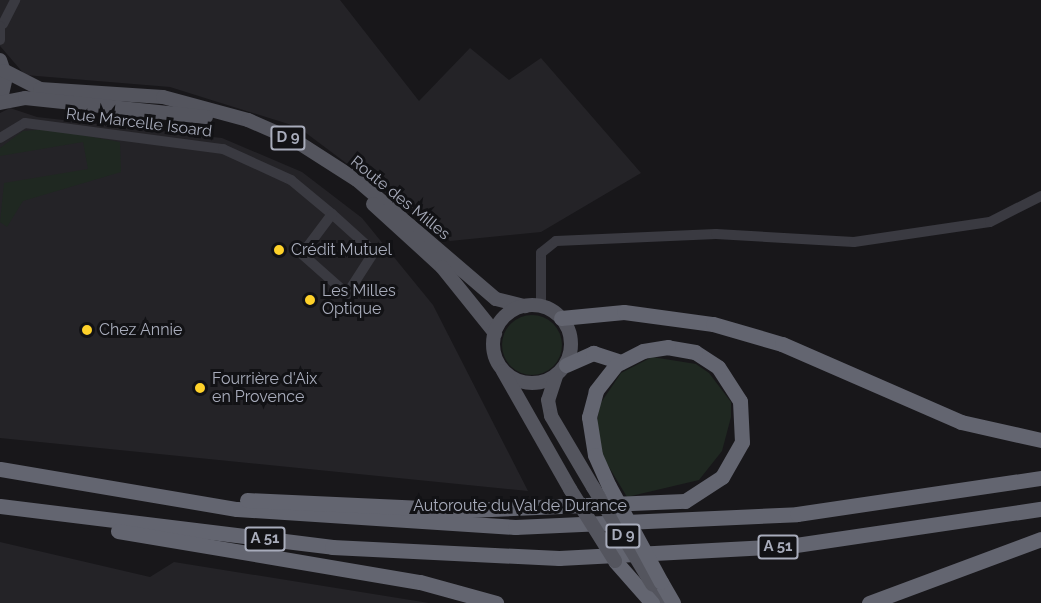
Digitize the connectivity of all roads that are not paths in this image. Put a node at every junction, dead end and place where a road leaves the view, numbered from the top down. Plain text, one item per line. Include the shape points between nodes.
1 (15, 0) edge
2 (1, 25) edge
3 (0, 40) edge
4 (4, 69) edge
5 (0, 102) edge
6 (0, 138) edge
7 (1041, 196) edge
8 (332, 214) junction
9 (525, 306) junction
10 (541, 306) junction
11 (561, 318) junction
12 (495, 333) junction
13 (621, 362) junction
14 (502, 369) junction
15 (561, 370) junction
16 (1041, 440) edge
17 (0, 469) edge
18 (1041, 478) edge
19 (83, 486) junction
20 (0, 506) edge
21 (1041, 509) edge
22 (18, 510) junction
23 (1041, 539) edge
24 (615, 561) joint
25 (647, 585) junction
26 (898, 594) junction
27 (496, 603) edge
28 (642, 603) edge
29 (652, 603) edge
30 (664, 603) edge
31 (673, 603) edge
32 (869, 603) edge
33 (876, 603) edge

1 - 2 street
2 - 3 street
4 - 5 main road
4 - 9 main road, Route des Milles / D 9 via 40,89 163,97 248,120 296,141 357,180 496,299
5 - 12 main road, Route des Milles / D 9 via 25,98 195,114 250,129 356,189 442,267
6 - 8 street, Rue Marcelle Isoard via 25,123 223,149 291,180
7 - 10 street via 990,222 854,242 716,234 556,241 541,253
8 - 8 street, Rue Marcelle Isoard via 374,252 346,294 302,254
9 - 10 main road
9 - 12 main road via 506,315
10 - 11 main road
11 - 15 main road via 571,340
11 - 16 highway via 624,312 713,324 782,344 962,422
12 - 14 main road
13 - 15 highway via 593,353
13 - 19 highway via 643,351 677,348 703,355 725,375 740,401 744,434 734,461 706,491 685,501 646,506 467,510 290,503
13 - 25 highway, bridge via 600,385 589,417 595,455
14 - 15 main road via 522,382
14 - 24 main road, D 9, bridge
15 - 25 main road, D 9, bridge via 548,400 551,416
17 - 19 highway, Autoroute du Val de Durance / A 51
18 - 19 highway, Autoroute du Val de Durance / A 51 via 786,515 515,527 270,513
20 - 22 highway, A 51
21 - 22 highway, A 51 via 800,545 559,558 332,548
22 - 27 highway via 197,547 420,582
23 - 26 highway
24 - 25 highway
25 - 28 main road, D 9
25 - 29 highway
25 - 30 main road, D 9
25 - 31 highway
26 - 32 highway
26 - 33 highway

